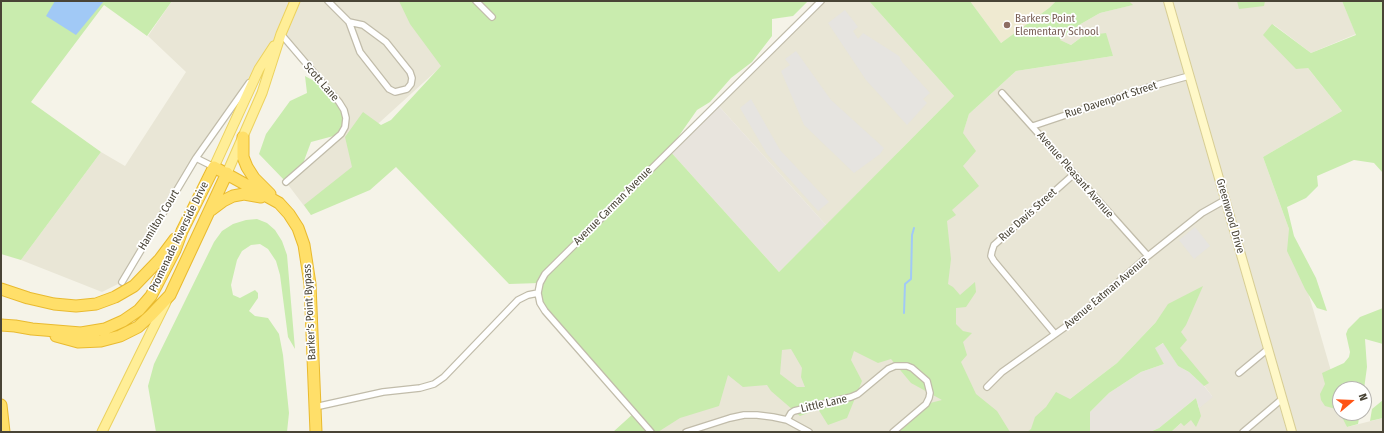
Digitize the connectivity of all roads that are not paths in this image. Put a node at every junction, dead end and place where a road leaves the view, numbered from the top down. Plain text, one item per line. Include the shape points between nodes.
1 (295, 1) edge
2 (328, 1) edge
3 (476, 1) edge
4 (821, 1) edge
5 (1168, 1) edge
6 (492, 17) dead end
7 (348, 22) junction
8 (281, 34) junction
9 (259, 69) junction
10 (1189, 76) junction
11 (1002, 93) dead end
12 (1033, 126) junction
13 (243, 137) junction
14 (196, 158) junction
15 (214, 167) junction
16 (227, 173) junction
17 (1074, 174) junction
18 (286, 182) dead end
19 (1225, 200) junction
20 (279, 203) junction
21 (209, 211) junction
22 (182, 231) junction
23 (1148, 256) junction
24 (122, 282) dead end
25 (1, 288) edge
26 (538, 293) junction
27 (170, 295) junction
28 (1, 325) edge
29 (32, 329) junction
30 (1055, 334) junction
31 (1268, 349) junction
32 (1239, 373) dead end
33 (987, 387) dead end
34 (1282, 399) junction
35 (1, 405) edge
36 (315, 408) junction
37 (787, 420) junction
38 (649, 430) edge
39 (4, 432) edge
40 (102, 432) edge
41 (316, 432) edge
42 (686, 432) edge
43 (808, 432) edge
44 (892, 432) edge
45 (1243, 432) edge
46 (1292, 432) edge

1 - 8 main road, Promenade Riverside Drive
2 - 7 street
3 - 6 street
4 - 26 street, Avenue Carman Avenue via 545,274
5 - 10 main road, Greenwood Drive
7 - 7 street via 360,52 389,89 395,92 408,89 412,78 410,72 386,42 363,25
8 - 9 main road, Promenade Riverside Drive
8 - 13 main road, Promenade Riverside Drive via 262,93
8 - 18 street, Scott Lane via 339,102 346,118 341,134
9 - 14 street, Hamilton Court
9 - 15 main road, Promenade Riverside Drive
10 - 12 street, Rue Davenport Street
10 - 19 main road, Greenwood Drive
11 - 12 street, Avenue Pleasant Avenue
12 - 17 street, Avenue Pleasant Avenue
13 - 16 main road, Promenade Riverside Drive
13 - 20 highway via 243,157 247,167 254,178
14 - 15 street
14 - 24 street, Hamilton Court
15 - 16 highway, Barker's Point Bypass
15 - 22 highway, Promenade Riverside Drive
16 - 20 highway, Barker's Point Bypass
16 - 21 highway, Promenade Riverside Drive
17 - 23 street, Avenue Pleasant Avenue
17 - 30 street, Rue Davis Street via 994,245 992,251 994,261
19 - 23 street, Avenue Eatman Avenue via 1202,213
19 - 31 main road, Greenwood Drive
20 - 21 highway via 244,194 223,201
20 - 36 highway, Barker's Point Bypass via 298,228 308,263
21 - 27 highway, Promenade Riverside Drive
22 - 25 highway via 134,286 96,304 54,304
22 - 29 highway, Promenade Riverside Drive via 151,296 139,310 123,321 105,329 81,333
23 - 30 street, Avenue Eatman Avenue via 1075,320
26 - 36 street via 518,300 444,377 434,384 383,392
26 - 38 street via 545,311
27 - 29 highway via 138,327 120,336 100,341 78,342
27 - 40 main road, Promenade Riverside Drive
28 - 29 highway, Promenade Riverside Drive
30 - 33 street, Avenue Eatman Avenue via 1002,372
31 - 32 street
31 - 34 main road, Greenwood Drive
34 - 45 street
34 - 46 main road, Greenwood Drive
35 - 39 highway
36 - 41 highway, Barker's Point Bypass
37 - 42 street via 744,415
37 - 43 street
37 - 44 street, Little Lane via 794,411 851,398 888,369 894,366 907,366 927,381 929,398 926,404

